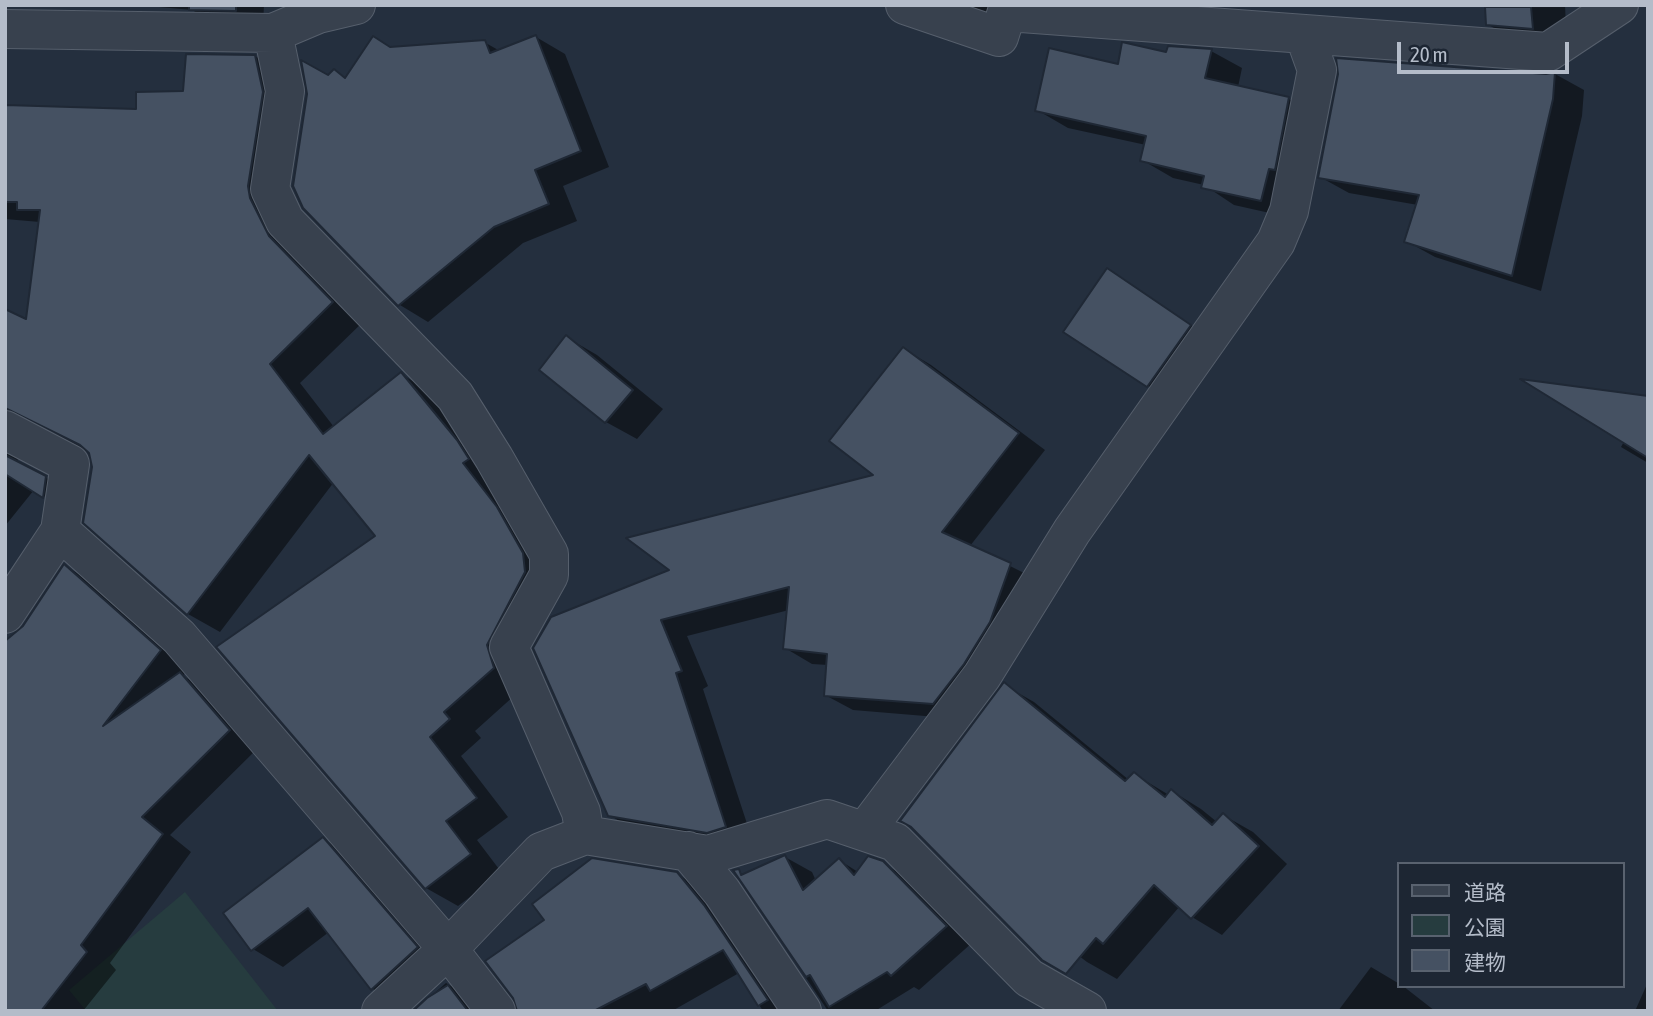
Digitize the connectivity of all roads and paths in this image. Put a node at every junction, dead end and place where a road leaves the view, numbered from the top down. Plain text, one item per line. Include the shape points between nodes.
1 (356, 5) edge
2 (905, 5) edge
3 (1619, 5) edge
4 (1009, 9) edge
5 (5, 29) edge
6 (274, 33) junction
7 (1304, 34) junction
8 (5, 430) edge
9 (60, 531) junction
10 (5, 614) edge
11 (865, 831) junction
12 (585, 835) junction
13 (688, 851) junction
14 (448, 949) junction
15 (381, 1011) edge
16 (496, 1011) edge
17 (802, 1011) edge
18 (1087, 1011) edge

1 - 6 street via 318,14
2 - 4 street via 999,37
3 - 7 street via 1548,52
4 - 7 street
5 - 6 street
6 - 12 street via 285,90 270,189 285,220 455,396 549,554 549,575 509,647 581,812
7 - 11 street via 1317,71 1289,211 1276,242 1072,531 982,676
8 - 9 street via 70,464
9 - 10 street
9 - 14 street via 179,637
11 - 13 street via 827,819 708,855
11 - 18 street via 895,842 1029,978
12 - 13 street
12 - 14 street via 541,852
13 - 17 street via 722,891
14 - 15 street
14 - 16 street

